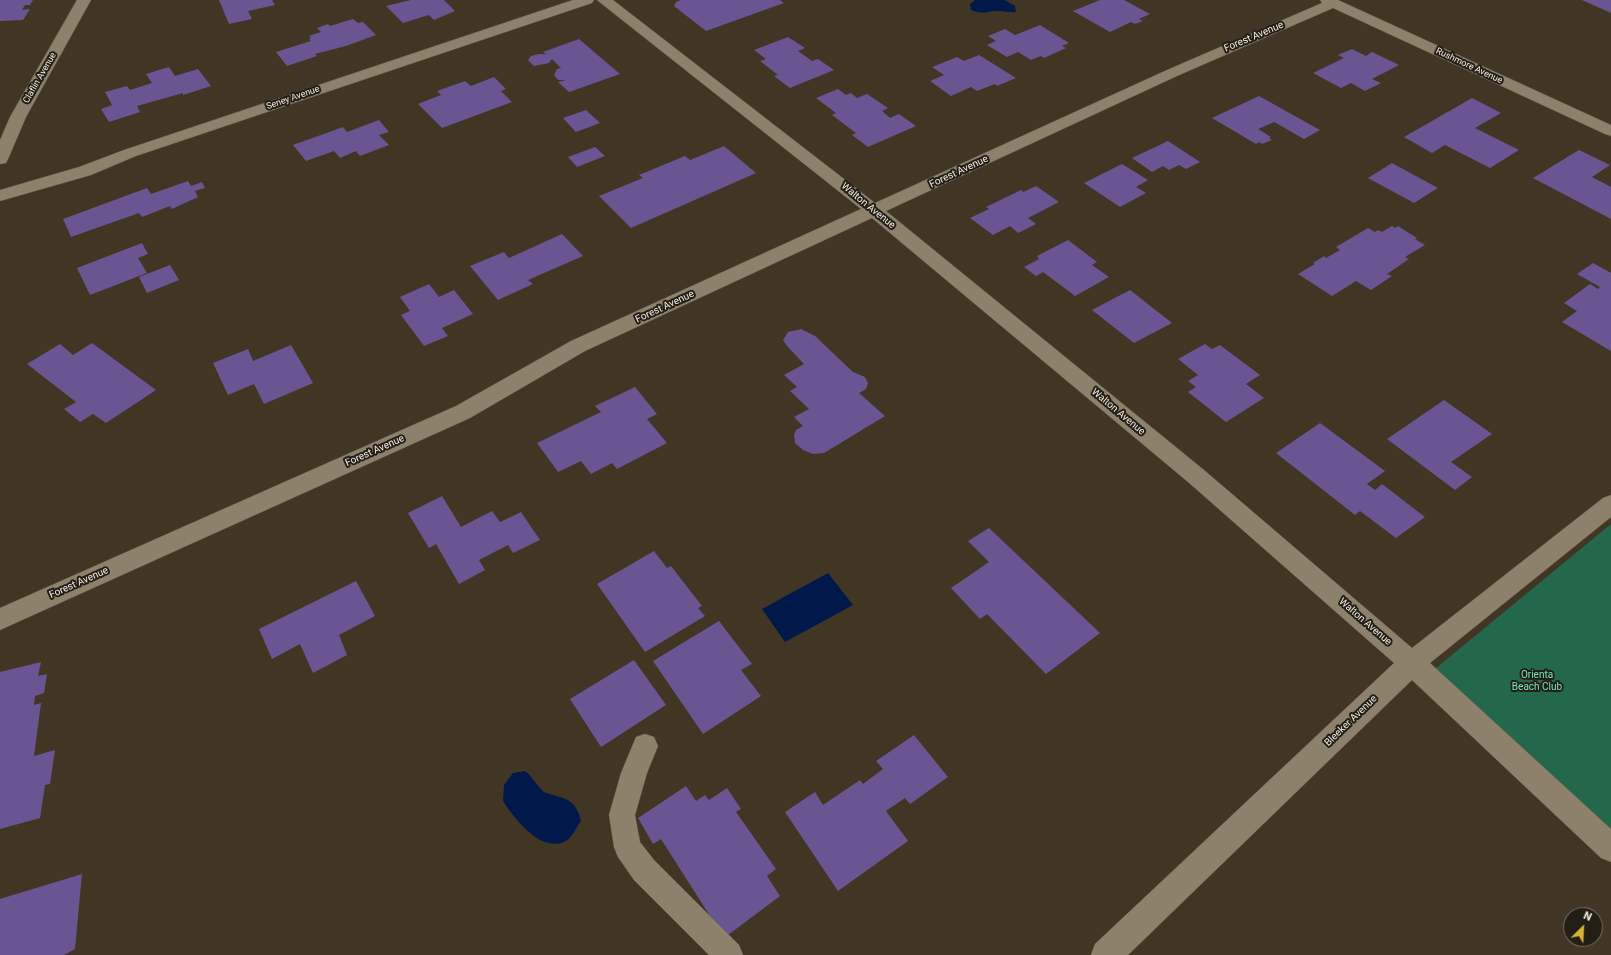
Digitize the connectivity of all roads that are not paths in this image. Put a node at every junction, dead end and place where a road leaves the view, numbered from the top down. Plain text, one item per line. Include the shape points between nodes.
1 (84, 0) edge
2 (586, 0) edge
3 (604, 0) edge
4 (1330, 2) edge
5 (1611, 131) edge
6 (0, 159) edge
7 (0, 196) edge
8 (875, 211) junction
9 (1611, 504) edge
10 (0, 618) edge
11 (1412, 663) junction
12 (645, 746) dead end
13 (1611, 848) edge
14 (729, 955) edge
15 (1106, 955) edge

1 - 6 street, Claflin Avenue via 18,117
2 - 7 street, Seney Avenue via 130,153 85,171
3 - 8 street, Walton Avenue
4 - 5 street, Rushmore Avenue
4 - 8 street, Forest Avenue
8 - 10 street, Forest Avenue via 578,346 463,412
8 - 11 street, Walton Avenue via 1196,476
9 - 11 street, Bleeker Avenue
11 - 13 street, Walton Avenue
11 - 15 street, Bleeker Avenue
12 - 14 lane via 622,815 628,847 644,870

